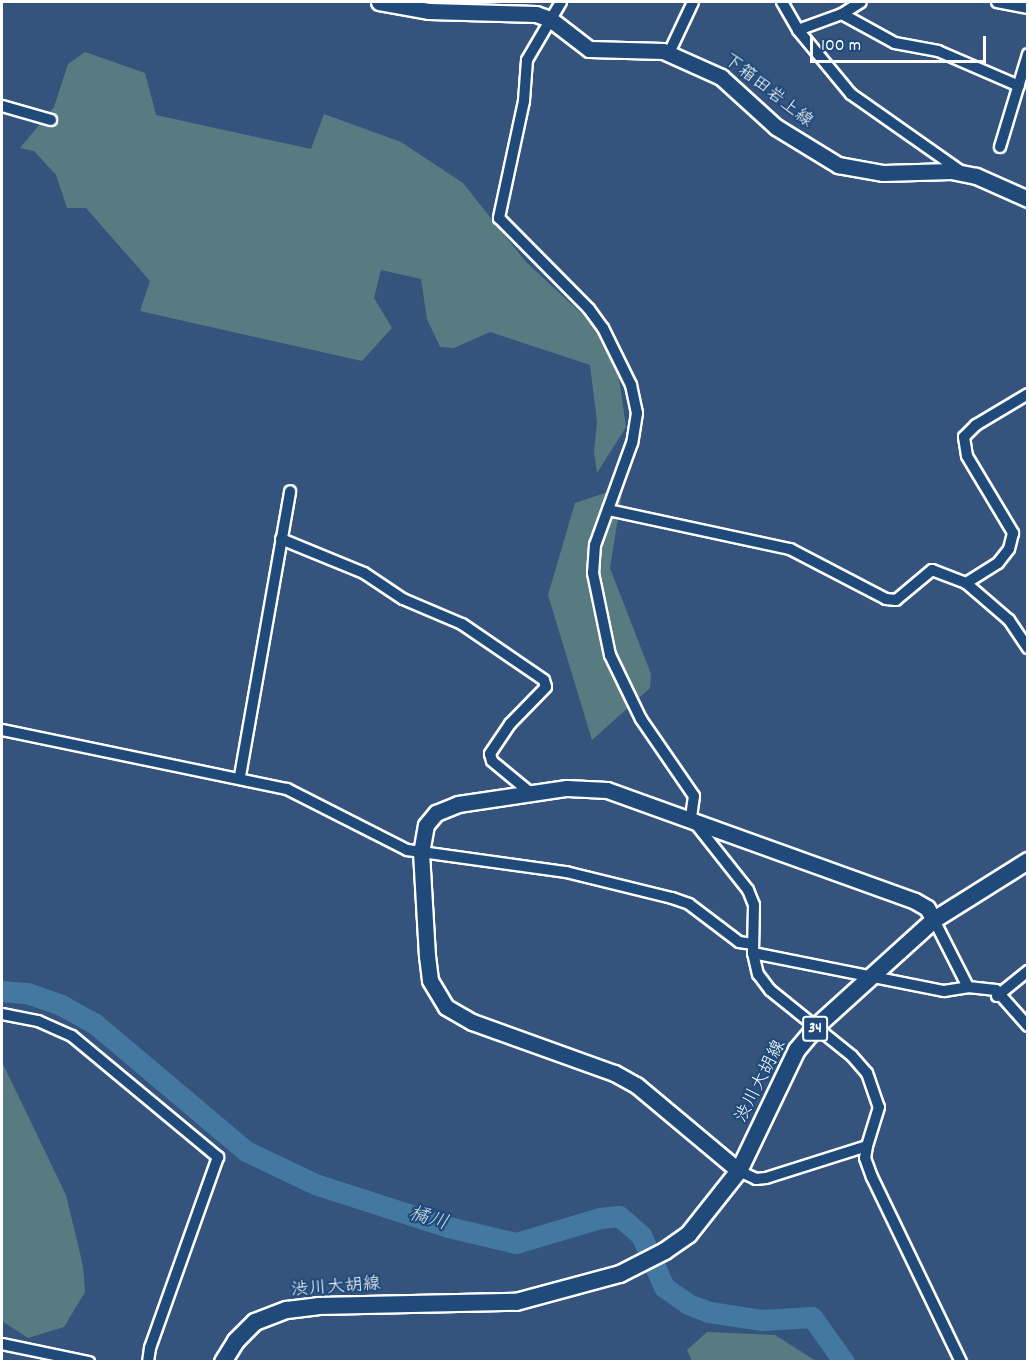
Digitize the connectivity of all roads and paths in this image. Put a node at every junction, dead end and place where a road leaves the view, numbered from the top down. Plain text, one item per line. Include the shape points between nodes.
1 (379, 2) edge
2 (561, 2) edge
3 (693, 2) edge
4 (782, 2) edge
5 (861, 2) edge
6 (997, 2) edge
7 (1028, 8) edge
8 (842, 14) junction
9 (550, 19) junction
10 (798, 30) junction
11 (669, 53) junction
12 (1028, 54) edge
13 (1019, 86) junction
14 (2, 106) edge
15 (51, 120) dead end
16 (1000, 147) dead end
17 (965, 174) junction
18 (1028, 199) edge
19 (1028, 394) edge
20 (290, 491) dead end
21 (608, 510) junction
22 (281, 539) junction
23 (966, 583) junction
24 (1028, 648) edge
25 (2, 730) edge
26 (240, 776) junction
27 (532, 794) junction
28 (691, 818) junction
29 (422, 853) junction
30 (1028, 861) edge
31 (934, 920) junction
32 (753, 949) junction
33 (1028, 971) edge
34 (869, 978) junction
35 (968, 987) junction
36 (997, 996) junction
37 (2, 1014) edge
38 (1028, 1026) edge
39 (816, 1027) junction
40 (867, 1146) junction
41 (739, 1171) junction
42 (2, 1344) edge
43 (89, 1362) edge
44 (148, 1362) edge
45 (223, 1362) edge
46 (961, 1362) edge

1 - 9 street, 下箱田岩上線 via 429,11 536,14
2 - 9 street
3 - 11 street
4 - 10 street
5 - 8 street
6 - 7 street
8 - 10 street
8 - 13 street via 895,43 938,51
9 - 11 street, 下箱田岩上線 via 589,49 650,49
9 - 21 street via 528,60 524,101 499,218 589,309 603,328 631,386 637,413 632,443
10 - 17 street via 851,94
11 - 17 street, 下箱田岩上線 via 721,77 776,127 838,165 883,173 933,170
12 - 13 street
13 - 16 street via 1012,97
14 - 15 street
17 - 18 street, 下箱田岩上線
19 - 23 street via 976,425 964,437 967,456 1013,533 1009,549 998,563
20 - 22 street
21 - 23 street via 781,546 886,599 896,600 932,570
21 - 28 street via 595,545 593,573 598,609 624,686 641,719 694,796
22 - 26 street
22 - 27 street via 364,573 403,599 462,624 544,681 546,687 510,724 490,754 492,761
23 - 24 street via 1009,620
25 - 26 street
26 - 29 street via 295,792 407,850
27 - 28 street via 567,788 607,790
27 - 29 street via 445,808 426,825
28 - 31 street via 915,901 927,908
28 - 32 street via 748,890 754,905
29 - 32 street via 566,873 672,898 689,904
29 - 41 street via 430,980 446,1007 472,1022 615,1073 636,1085
30 - 31 main road, 渋川大胡線 / 34
31 - 34 main road, 渋川大胡線 / 34
31 - 35 street
32 - 34 street
32 - 39 street via 758,974 770,990
33 - 36 street
34 - 35 street via 944,991
34 - 39 main road, 渋川大胡線 / 34
35 - 36 street via 996,990
36 - 38 street
37 - 44 street via 38,1021 72,1036 218,1157
39 - 40 street via 852,1056 871,1082 879,1107
39 - 41 main road, 渋川大胡線 / 34 via 797,1050
40 - 41 street via 766,1178 756,1179
40 - 46 street via 872,1177
41 - 45 main road, 渋川大胡線 / 34 via 689,1234 620,1274 516,1302 287,1310 255,1322
42 - 43 street

